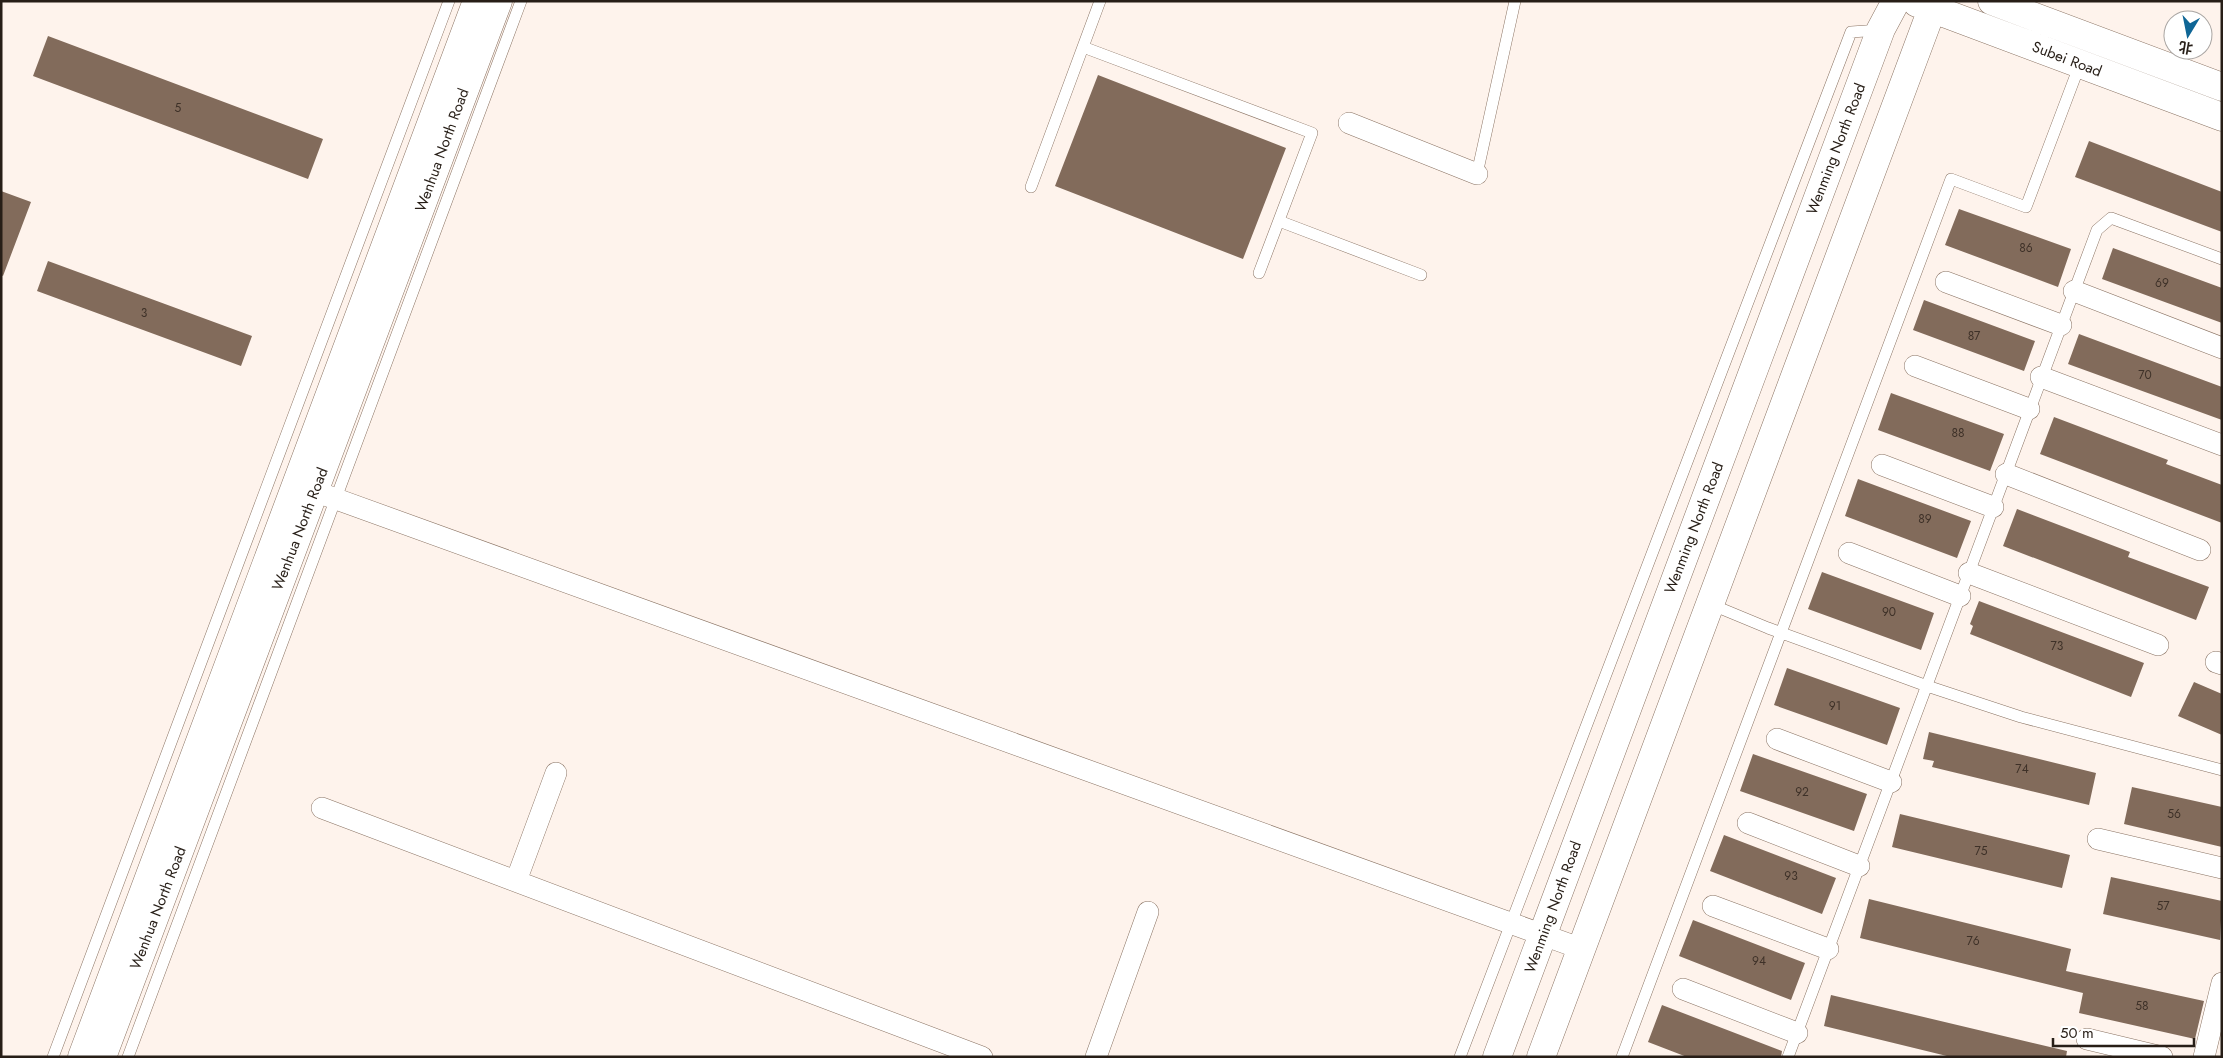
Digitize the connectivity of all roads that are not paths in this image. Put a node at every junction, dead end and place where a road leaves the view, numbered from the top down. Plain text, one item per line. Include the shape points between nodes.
1 (449, 1) edge
2 (477, 1) edge
3 (498, 1) edge
4 (521, 1) edge
5 (1100, 1) edge
6 (1515, 1) edge
7 (1896, 1) edge
8 (1992, 1) edge
9 (1927, 4) edge
10 (1881, 29) junction
11 (1083, 46) junction
12 (2080, 64) junction
13 (2222, 87) edge
14 (2222, 117) edge
15 (1349, 124) dead end
16 (1477, 174) joint
17 (1031, 187) dead end
18 (1279, 220) junction
19 (2222, 259) edge
20 (1259, 273) dead end
21 (1421, 275) dead end
22 (1946, 282) dead end
23 (2074, 291) junction
24 (2061, 325) junction
25 (2222, 348) edge
26 (1914, 366) dead end
27 (2041, 377) junction
28 (2029, 409) junction
29 (2222, 446) edge
30 (1882, 465) dead end
31 (2006, 474) junction
32 (326, 495) junction
33 (1993, 507) junction
34 (2200, 550) dead end
35 (1849, 553) dead end
36 (1968, 573) junction
37 (1960, 596) junction
38 (1710, 604) junction
39 (1781, 632) junction
40 (2158, 645) dead end
41 (1927, 686) junction
42 (1777, 740) dead end
43 (2222, 770) edge
44 (556, 774) dead end
45 (1891, 782) junction
46 (322, 808) dead end
47 (1748, 824) dead end
48 (2098, 839) dead end
49 (1859, 866) junction
50 (2222, 868) edge
51 (516, 881) junction
52 (1713, 906) dead end
53 (1148, 912) dead end
54 (1511, 924) junction
55 (1543, 935) junction
56 (1582, 949) junction
57 (1828, 949) junction
58 (2222, 983) edge
59 (1683, 990) dead end
60 (1798, 1032) junction
61 (2087, 1039) dead end
62 (52, 1057) edge
63 (82, 1057) edge
64 (102, 1057) edge
65 (128, 1057) edge
66 (982, 1057) edge
67 (1096, 1057) edge
68 (1460, 1057) edge
69 (1497, 1057) edge
70 (1541, 1057) edge
71 (1622, 1057) edge
72 (1788, 1057) edge
73 (2162, 1057) edge
74 (2204, 1057) edge

1 - 62 lane
2 - 63 street, Wenhua North Road
3 - 32 street, Wenhua North Road
4 - 32 lane
5 - 11 lane
6 - 16 lane
7 - 10 street, Wenming North Road
8 - 13 street, Subei Road
9 - 12 street, Subei Road
9 - 38 street
10 - 54 lane via 1851,32
10 - 55 street, Wenming North Road
11 - 17 lane
11 - 18 lane via 1312,133
12 - 14 street, Subei Road
12 - 39 lane via 2026,207 1951,179
15 - 16 street
18 - 20 lane
18 - 21 lane
19 - 23 lane via 2111,218 2097,230
22 - 24 street
23 - 24 lane
23 - 25 street
24 - 27 lane
26 - 28 street
27 - 28 lane
27 - 29 street
28 - 31 lane
30 - 33 street
31 - 33 lane
31 - 34 street
32 - 54 street
32 - 64 street, Wenhua North Road
32 - 65 lane
33 - 36 lane
35 - 37 street
36 - 37 lane
36 - 40 street
37 - 41 lane
38 - 39 lane
38 - 56 street
39 - 41 lane
39 - 71 lane
41 - 43 lane via 2021,718
41 - 45 lane
42 - 45 street
44 - 51 street
45 - 49 lane
46 - 51 street
47 - 49 street
48 - 50 street
49 - 57 lane
51 - 66 street
52 - 57 street
53 - 67 street
54 - 55 street
54 - 68 lane
55 - 56 street
55 - 69 street, Wenming North Road
56 - 70 street
57 - 60 lane
58 - 74 street
59 - 60 street
60 - 72 lane
61 - 73 street

